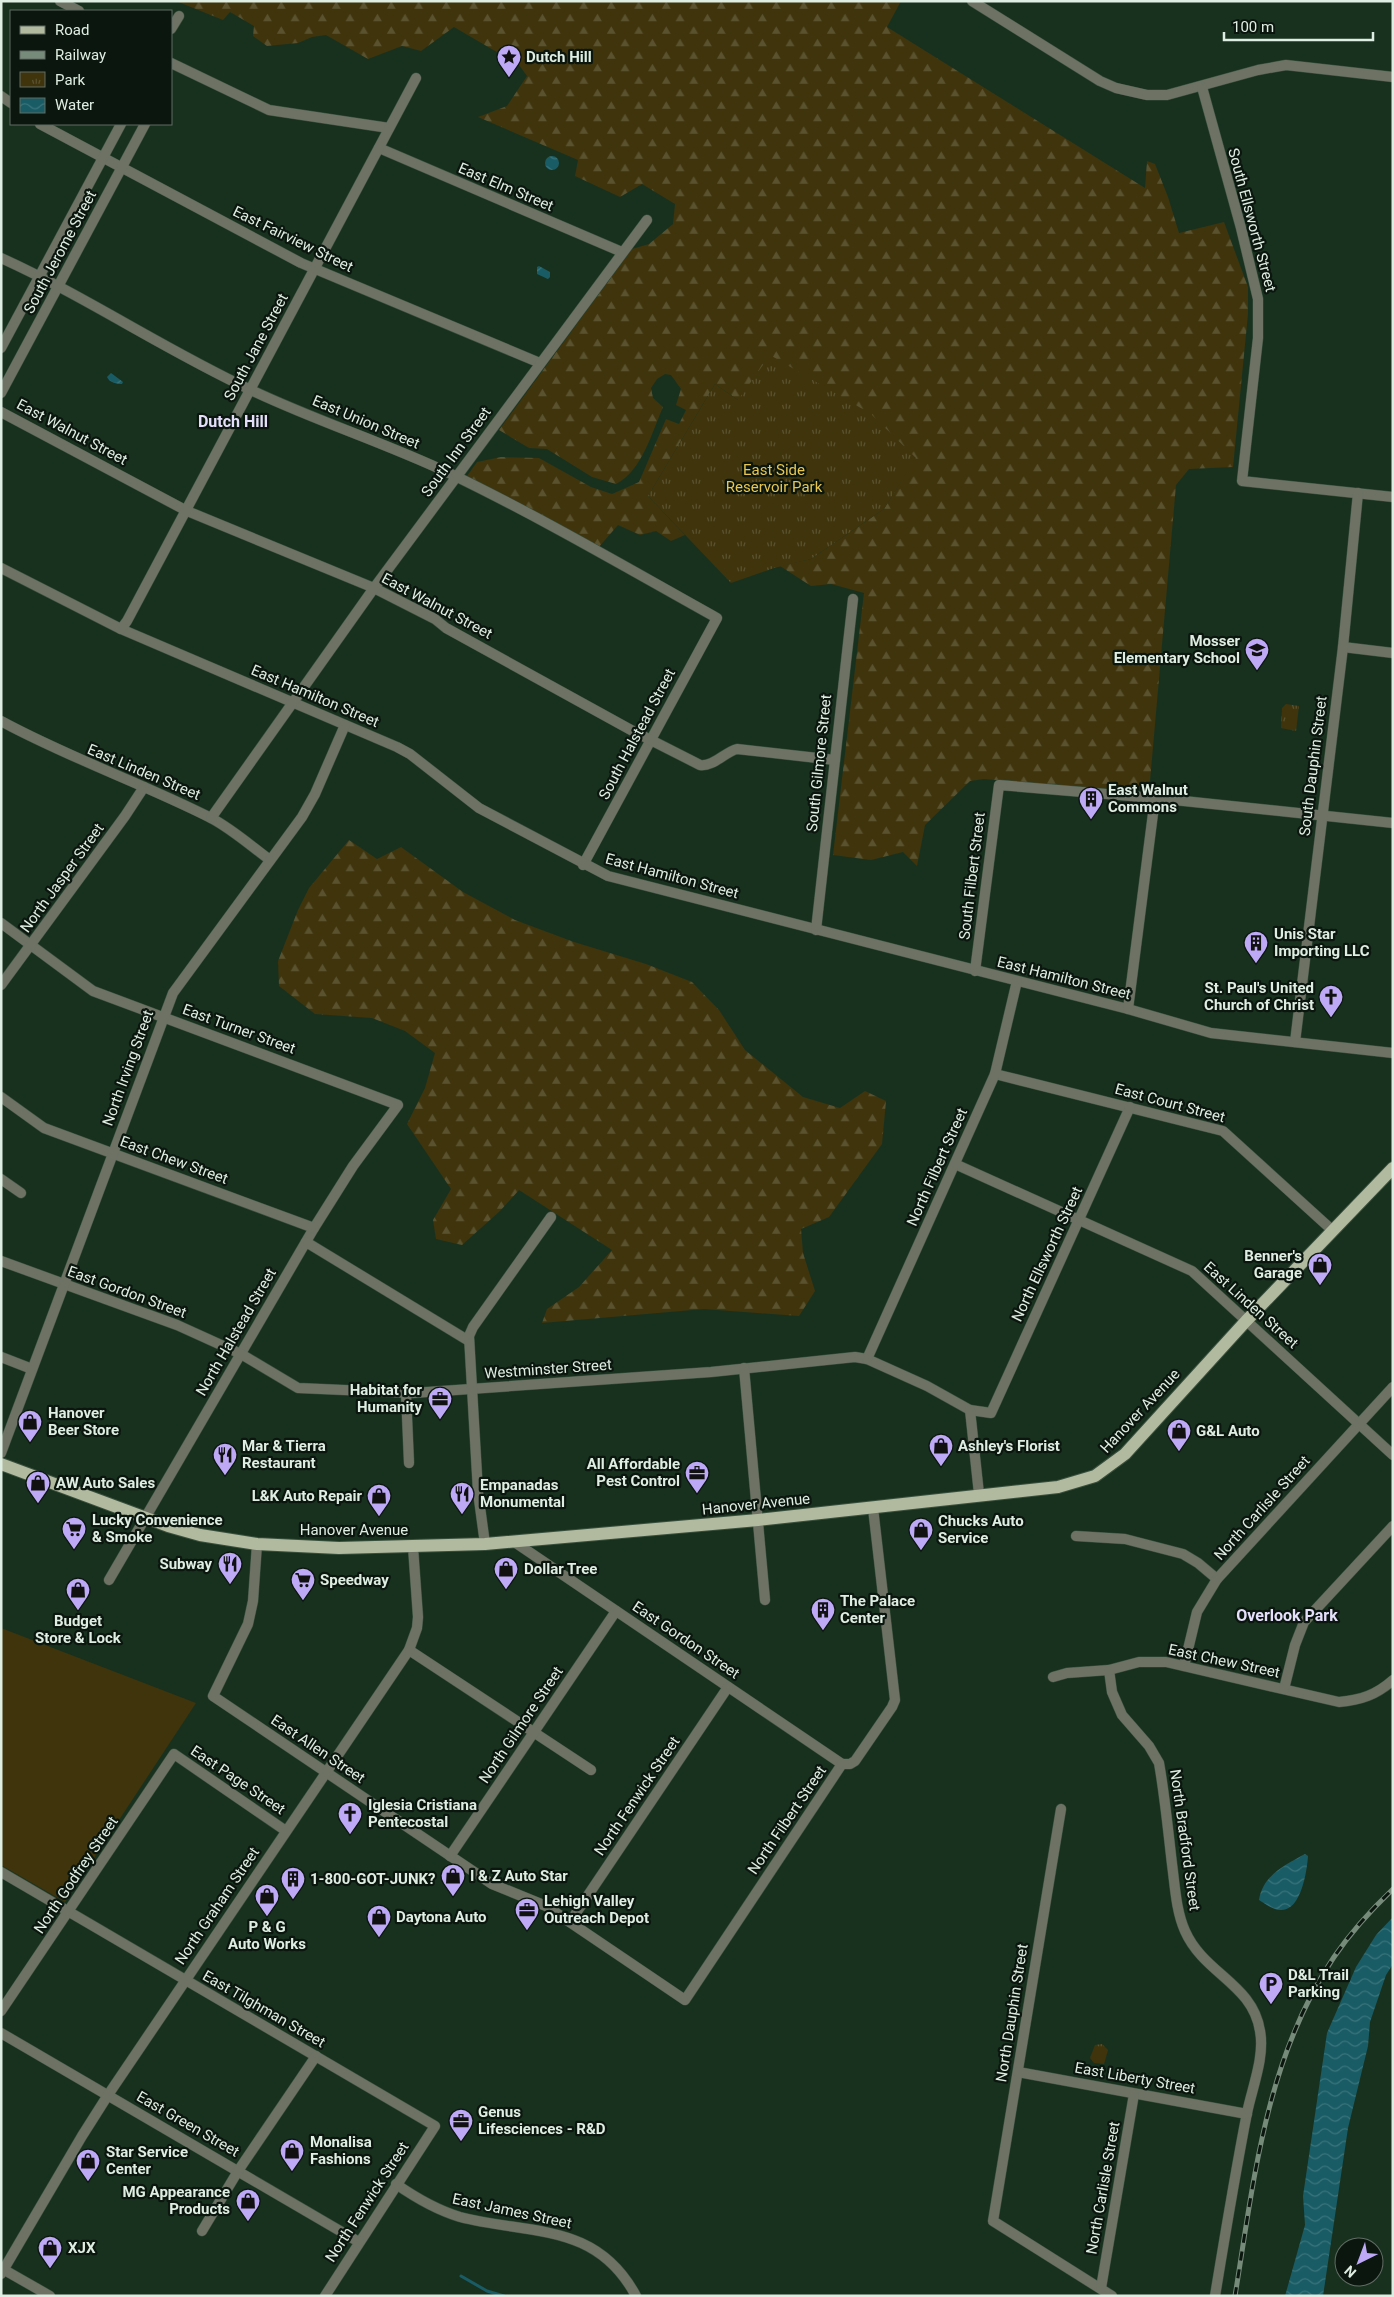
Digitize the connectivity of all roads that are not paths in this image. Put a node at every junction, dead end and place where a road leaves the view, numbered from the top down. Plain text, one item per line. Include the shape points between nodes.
1 (60, 1) edge
2 (972, 1) edge
3 (76, 10) edge
4 (178, 16) dead end
5 (172, 27) edge
6 (174, 64) edge
7 (416, 78) dead end
8 (1393, 78) edge
9 (1202, 86) junction
10 (42, 125) edge
11 (120, 125) edge
12 (144, 125) edge
13 (390, 128) junction
14 (379, 148) junction
15 (104, 157) junction
16 (121, 167) junction
17 (647, 220) dead end
18 (622, 252) junction
19 (1, 258) edge
20 (314, 269) junction
21 (41, 276) junction
22 (60, 286) junction
23 (1, 348) edge
24 (540, 363) junction
25 (251, 390) junction
26 (1, 394) edge
27 (1, 412) edge
28 (457, 477) junction
29 (1358, 493) junction
30 (1393, 497) edge
31 (187, 511) junction
32 (1, 568) edge
33 (374, 588) junction
34 (853, 600) dead end
35 (717, 618) joint
36 (121, 629) junction
37 (1343, 647) junction
38 (1393, 653) edge
39 (292, 702) junction
40 (1, 721) edge
41 (345, 725) junction
42 (650, 740) junction
43 (835, 760) junction
44 (144, 786) junction
45 (1155, 798) junction
46 (1322, 816) junction
47 (211, 818) junction
48 (1393, 824) edge
49 (270, 860) junction
50 (584, 865) junction
51 (1, 923) edge
52 (816, 930) junction
53 (31, 945) junction
54 (975, 970) junction
55 (1017, 981) junction
56 (1, 985) edge
57 (1128, 1009) junction
58 (163, 1017) junction
59 (1295, 1042) junction
60 (1393, 1053) edge
61 (996, 1074) junction
62 (1, 1097) edge
63 (398, 1105) joint
64 (1130, 1107) junction
65 (113, 1153) junction
66 (954, 1164) junction
67 (1393, 1168) edge
68 (1, 1179) edge
69 (21, 1193) dead end
70 (551, 1217) dead end
71 (1079, 1220) junction
72 (314, 1228) junction
73 (1332, 1230) junction
74 (306, 1242) junction
75 (1, 1261) edge
76 (64, 1284) junction
77 (1246, 1321) junction
78 (468, 1341) junction
79 (241, 1354) junction
80 (1, 1357) edge
81 (867, 1359) junction
82 (744, 1368) junction
83 (32, 1369) junction
84 (1393, 1386) edge
85 (472, 1390) junction
86 (406, 1393) junction
87 (970, 1410) junction
88 (1360, 1424) junction
89 (1, 1453) edge
90 (1393, 1455) edge
91 (409, 1463) dead end
92 (1, 1464) edge
93 (979, 1494) junction
94 (873, 1508) junction
95 (146, 1517) junction
96 (758, 1520) junction
97 (1393, 1526) edge
98 (1076, 1536) dead end
99 (513, 1541) junction
100 (257, 1544) junction
101 (486, 1544) junction
102 (413, 1546) junction
103 (1217, 1579) junction
104 (109, 1580) dead end
105 (765, 1600) dead end
106 (616, 1611) junction
107 (409, 1650) junction
108 (1184, 1666) junction
109 (1109, 1670) junction
110 (1053, 1677) dead end
111 (1393, 1680) edge
112 (728, 1687) junction
113 (1284, 1689) junction
114 (533, 1733) junction
115 (174, 1754) joint
116 (842, 1764) junction
117 (591, 1770) dead end
118 (326, 1773) junction
119 (1061, 1810) dead end
120 (286, 1831) junction
121 (450, 1856) junction
122 (1, 1872) edge
123 (69, 1912) junction
124 (570, 1922) junction
125 (185, 1980) junction
126 (685, 2000) joint
127 (1, 2011) edge
128 (1, 2033) edge
129 (316, 2056) junction
130 (1018, 2072) junction
131 (1134, 2094) junction
132 (108, 2095) junction
133 (1247, 2114) junction
134 (435, 2126) joint
135 (238, 2171) junction
136 (396, 2184) junction
137 (202, 2231) dead end
138 (359, 2242) junction
139 (2, 2270) edge
140 (1101, 2288) junction
141 (50, 2296) edge
142 (325, 2296) edge
143 (636, 2296) edge
144 (1112, 2296) edge
145 (1215, 2296) edge

1 - 3 street
2 - 9 street via 1116,88 1147,95
4 - 5 street
6 - 13 street via 270,110
7 - 13 street, South Jane Street
8 - 9 street via 1286,66 1258,70
9 - 29 street, South Ellsworth Street via 1258,299 1258,338 1242,482
10 - 15 street, East Fairview Street
11 - 15 street, South Jerome Street
12 - 16 street, South Jerome Street
13 - 14 street, South Jane Street
14 - 18 street, East Elm Street
14 - 20 street, South Jane Street
15 - 16 street, East Fairview Street
15 - 21 street, South Jerome Street
16 - 20 street, East Fairview Street
16 - 22 street, South Jerome Street
17 - 18 street, South Inn Street
18 - 24 street, South Inn Street
19 - 21 street, East Union Street
20 - 24 street, East Fairview Street
20 - 25 street, South Jane Street
21 - 22 street, East Union Street
21 - 23 street, South Jerome Street
22 - 25 street, East Union Street
22 - 26 street, South Jerome Street
24 - 28 street, South Inn Street
25 - 28 street, East Union Street
25 - 31 street, South Jane Street
27 - 31 street, East Walnut Street
28 - 33 street, South Inn Street
28 - 35 street, East Union Street
29 - 30 street
29 - 37 street, South Dauphin Street
31 - 33 street, East Walnut Street
31 - 36 street, South Jane Street
32 - 36 street, East Hamilton Street
33 - 39 street, South Inn Street
33 - 42 street, East Walnut Street
34 - 43 street, South Gilmore Street
35 - 42 street, South Halstead Street
36 - 39 street, East Hamilton Street
37 - 38 street
37 - 46 street, South Dauphin Street
39 - 41 street, East Hamilton Street
39 - 47 street, South Inn Street
40 - 44 street, East Linden Street via 55,750
41 - 49 street, North Irving Street via 315,794
41 - 50 street, East Hamilton Street via 410,754 479,808
42 - 43 street, East Walnut Street via 705,766 737,749
42 - 50 street, South Halstead Street
43 - 52 street, South Gilmore Street
44 - 47 street, East Linden Street
44 - 53 street, North Jasper Street
45 - 46 street
45 - 54 street, South Filbert Street via 999,785
45 - 57 street
46 - 48 street
46 - 59 street, South Dauphin Street
47 - 49 street, East Linden Street
49 - 58 street, North Irving Street via 173,994
50 - 52 street, East Hamilton Street via 608,876
51 - 53 street, East Turner Street
52 - 54 street, East Hamilton Street
53 - 56 street, North Jasper Street
53 - 58 street, East Turner Street via 94,991
54 - 55 street, East Hamilton Street
55 - 57 street, East Hamilton Street
55 - 61 street, North Filbert Street
57 - 59 street, East Hamilton Street via 1211,1033
58 - 63 street, East Turner Street
58 - 65 street, North Irving Street
59 - 60 street, East Hamilton Street
61 - 64 street, East Court Street
61 - 66 street, North Filbert Street
62 - 65 street, East Chew Street via 44,1128
63 - 72 street, North Halstead Street
64 - 71 street, North Ellsworth Street
64 - 73 street, East Court Street via 1223,1131
65 - 72 street, East Chew Street
65 - 76 street, North Irving Street
66 - 71 street, East Linden Street
66 - 81 street, North Filbert Street
67 - 73 main road, Hanover Avenue
68 - 69 street
70 - 78 street via 473,1327
71 - 77 street, East Linden Street via 1192,1271
71 - 87 street, North Ellsworth Street via 990,1413
72 - 74 street, North Halstead Street
73 - 77 main road, Hanover Avenue
74 - 78 street
74 - 79 street, North Halstead Street
75 - 76 street, East Gordon Street
76 - 79 street, East Gordon Street via 177,1326
76 - 83 street, North Irving Street
77 - 88 street, East Linden Street
77 - 93 main road, Hanover Avenue via 1112,1465 1095,1476 1058,1487
78 - 85 street
79 - 86 street, Westminster Street via 298,1388
79 - 95 street, North Halstead Street
80 - 83 street
81 - 82 street, Westminster Street via 855,1357
81 - 87 street
82 - 85 street, Westminster Street
82 - 96 street
83 - 89 street, North Irving Street
84 - 88 street, North Carlisle Street
85 - 86 street, Westminster Street
85 - 101 street via 478,1492
86 - 91 street
87 - 93 street
88 - 90 street, East Linden Street
88 - 103 street, North Carlisle Street
92 - 95 main road, Hanover Avenue
93 - 94 main road, Hanover Avenue
94 - 96 main road, Hanover Avenue
94 - 116 street, North Filbert Street via 895,1700 855,1761
95 - 100 main road, Hanover Avenue via 200,1535
95 - 104 street, North Halstead Street
96 - 99 main road, Hanover Avenue
96 - 105 street
97 - 113 street via 1304,1622 1294,1645
98 - 103 street via 1125,1538 1183,1554
99 - 101 main road, Hanover Avenue
99 - 106 street, East Gordon Street
100 - 102 main road, Hanover Avenue via 339,1548
100 - 118 street, East Allen Street via 252,1612 213,1696
101 - 102 main road, Hanover Avenue
102 - 107 street, North Graham Street via 418,1622
103 - 108 street, North Carlisle Street via 1197,1612
106 - 112 street, East Gordon Street
106 - 114 street, North Gilmore Street
107 - 114 street
107 - 118 street, North Graham Street
108 - 109 street, East Chew Street via 1140,1662
108 - 113 street, East Chew Street
109 - 110 street, East Chew Street
109 - 133 street, North Bradford Street via 1112,1692 1122,1716 1149,1746 1159,1763 1176,1900 1184,1930 1214,1970 1246,1996 1257,2018 1261,2048
111 - 113 street, East Chew Street via 1379,1692 1359,1700 1339,1702
112 - 116 street, East Gordon Street
112 - 124 street, North Fenwick Street
114 - 117 street
114 - 121 street, North Gilmore Street
115 - 120 street, East Page Street
115 - 123 street, North Godfrey Street
116 - 126 street, North Filbert Street
118 - 120 street, North Graham Street
118 - 121 street, East Allen Street
119 - 130 street, North Dauphin Street
120 - 125 street, North Graham Street
121 - 124 street, East Allen Street via 492,1884 534,1900
122 - 123 street, East Tilghman Street
123 - 125 street, East Tilghman Street
123 - 127 street, North Godfrey Street
124 - 126 street, East Allen Street
125 - 129 street, East Tilghman Street
125 - 132 street, North Graham Street
128 - 132 street, East Green Street
129 - 134 street, East Tilghman Street
129 - 135 street
130 - 131 street, East Liberty Street
130 - 140 street, North Dauphin Street via 993,2221
131 - 133 street, East Liberty Street
131 - 140 street, North Carlisle Street
132 - 135 street, East Green Street
132 - 139 street, North Graham Street
133 - 145 street, North Bradford Street
134 - 136 street, North Fenwick Street
135 - 137 street
135 - 138 street, East Green Street
136 - 138 street, North Fenwick Street
136 - 143 street, East James Street via 426,2204 460,2216 545,2230 577,2240 611,2262
138 - 142 street, North Fenwick Street
139 - 141 street
140 - 144 street

